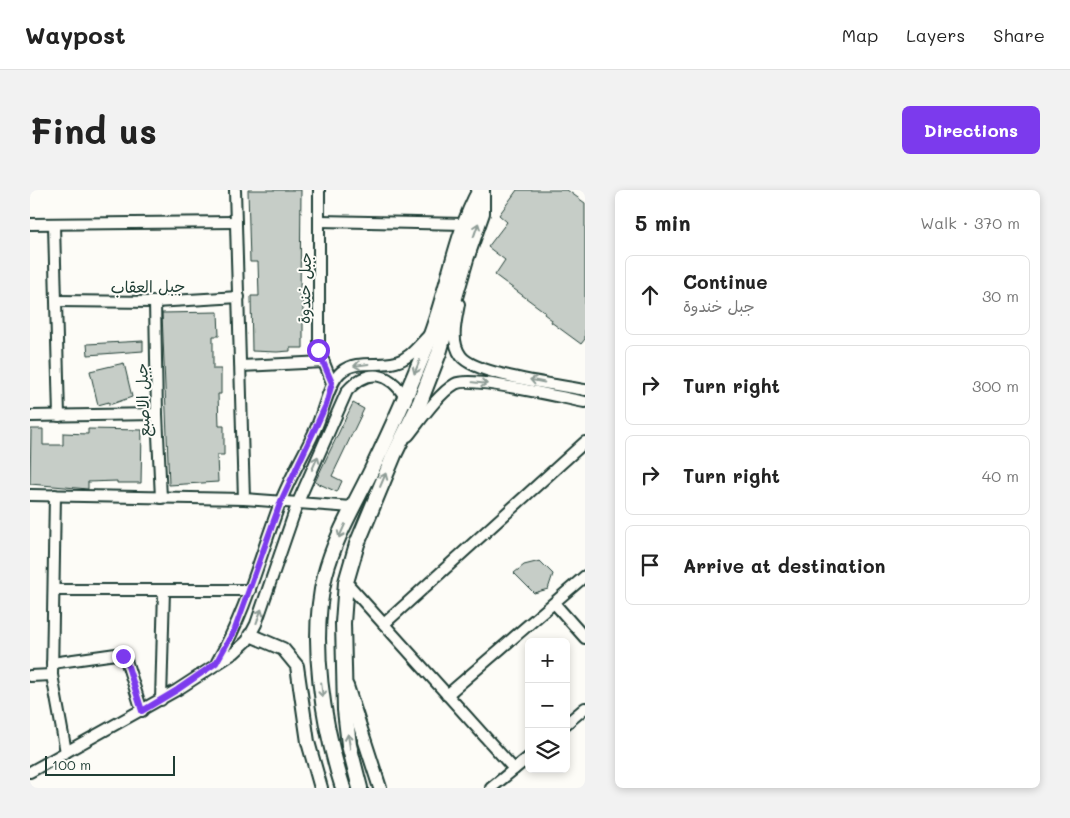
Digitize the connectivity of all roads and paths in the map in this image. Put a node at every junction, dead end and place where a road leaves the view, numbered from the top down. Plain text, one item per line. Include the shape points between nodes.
1 (235, 190) edge
2 (319, 190) edge
3 (481, 190) edge
4 (320, 221) junction
5 (236, 222) junction
6 (30, 224) edge
7 (465, 224) junction
8 (54, 225) junction
9 (466, 260) junction
10 (239, 297) junction
11 (57, 301) junction
12 (155, 302) junction
13 (432, 331) junction
14 (324, 362) junction
15 (240, 366) junction
16 (332, 383) junction
17 (585, 390) edge
18 (405, 398) junction
19 (585, 402) edge
20 (157, 414) junction
21 (30, 416) edge
22 (58, 416) junction
23 (585, 442) edge
24 (394, 455) junction
25 (30, 495) edge
26 (55, 495) junction
27 (161, 498) junction
28 (244, 499) junction
29 (281, 501) junction
30 (298, 502) junction
31 (352, 507) junction
32 (585, 576) edge
33 (346, 582) junction
34 (55, 590) junction
35 (164, 590) junction
36 (250, 590) junction
37 (555, 604) junction
38 (384, 624) junction
39 (250, 635) junction
40 (585, 638) edge
41 (52, 663) junction
42 (216, 663) junction
43 (343, 673) junction
44 (30, 676) edge
45 (52, 676) junction
46 (447, 695) junction
47 (161, 700) junction
48 (585, 708) edge
49 (142, 711) junction
50 (570, 721) edge
51 (66, 752) junction
52 (525, 760) edge
53 (514, 770) junction
54 (30, 772) edge
55 (342, 787) edge
56 (321, 788) edge
57 (360, 788) edge
58 (380, 788) edge
59 (491, 788) edge

1 - 5 street
2 - 4 street, جبل خندوة
3 - 7 main road via 469,209
9 -> 3 main road via 482,213
4 - 7 street
4 - 14 street, جبل خندوة via 318,350
5 - 8 street
5 - 10 street
6 - 8 street
7 - 13 main road
8 - 11 street
17 -> 9 street via 468,364 455,344 454,331
9 - 24 main road via 439,353
10 - 12 street, جبل العقاب
10 - 15 street
11 - 12 street, جبل العقاب
11 - 22 street
12 - 20 street, جبل الاصبع
13 -> 16 street via 410,355 396,362 350,367
13 -> 18 main road
14 - 15 street
14 - 16 street, جبل خندوة
15 - 28 street
16 - 29 street via 314,434
30 -> 18 street via 347,391 356,381 377,375 387,378 394,382
18 - 31 main road
24 -> 19 street via 425,414 456,384 483,383
20 - 22 street
20 - 27 street, جبل الاصبع
21 - 22 street
23 - 38 street
33 -> 24 main road via 356,544
25 - 26 street
26 - 27 street
26 - 34 street
27 - 28 street
28 - 29 street
29 - 30 street
29 - 36 street
30 - 31 street
39 -> 30 street
31 -> 55 main road via 325,576 320,613 322,694
32 - 37 street
33 - 38 street
33 - 43 main road
34 - 35 street
34 - 41 street
35 - 36 street
35 - 47 street
36 - 42 street via 235,629
37 - 40 street
37 - 46 street
38 - 46 street
39 - 42 street via 234,652
39 - 56 street via 283,649 297,666 308,742
41 - 45 street
41 - 49 street via 116,654 123,656
42 - 47 street
57 -> 43 main road via 349,745
43 - 58 street
44 - 45 street
45 - 51 street
46 - 53 street
47 - 49 street
48 - 50 street
49 - 51 street
51 - 54 street
52 - 53 street
53 - 59 street

